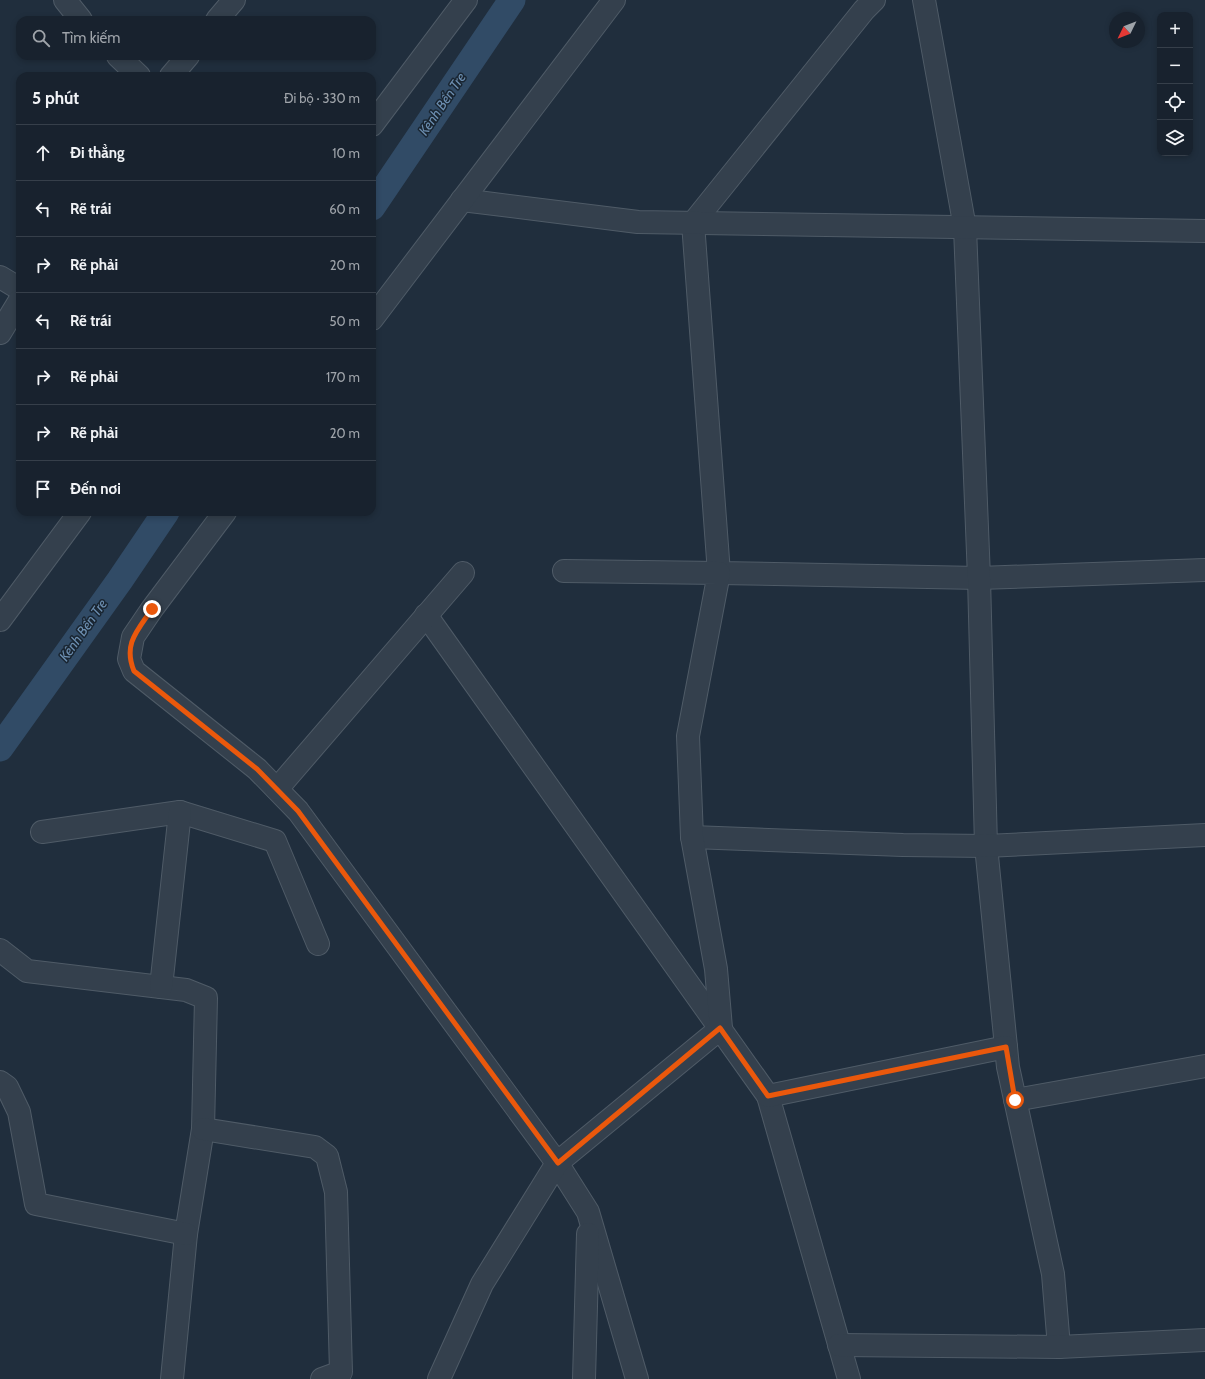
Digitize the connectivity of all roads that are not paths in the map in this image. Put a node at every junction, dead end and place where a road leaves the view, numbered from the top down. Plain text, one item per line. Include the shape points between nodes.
1 (64, 0) edge
2 (234, 0) edge
3 (466, 0) edge
4 (614, 0) edge
5 (874, 0) edge
6 (924, 0) edge
7 (78, 16) edge
8 (220, 16) edge
9 (122, 60) edge
10 (185, 60) edge
11 (135, 72) edge
12 (174, 72) edge
13 (376, 120) edge
14 (462, 200) junction
15 (694, 223) junction
16 (965, 228) junction
17 (1205, 231) edge
18 (0, 277) edge
19 (16, 287) edge
20 (16, 307) edge
21 (376, 314) edge
22 (0, 333) edge
23 (77, 516) edge
24 (222, 516) edge
25 (1205, 570) edge
26 (564, 571) dead end
27 (463, 573) dead end
28 (719, 573) junction
29 (979, 578) junction
30 (426, 615) junction
31 (0, 620) edge
32 (278, 789) junction
33 (180, 812) junction
34 (42, 832) dead end
35 (1205, 835) edge
36 (692, 836) junction
37 (986, 846) junction
38 (318, 944) dead end
39 (0, 950) edge
40 (161, 986) junction
41 (720, 1028) junction
42 (1006, 1047) junction
43 (1205, 1066) edge
44 (0, 1082) edge
45 (768, 1096) junction
46 (1015, 1100) junction
47 (203, 1129) junction
48 (558, 1163) junction
49 (588, 1212) junction
50 (186, 1234) junction
51 (1205, 1340) edge
52 (839, 1345) junction
53 (1059, 1347) junction
54 (172, 1379) edge
55 (322, 1379) edge
56 (439, 1379) edge
57 (584, 1379) edge
58 (637, 1379) edge
59 (849, 1379) edge

1 - 7 street
2 - 8 street
3 - 13 street
4 - 14 street
5 - 15 street
6 - 16 street
9 - 11 street
10 - 12 street
14 - 15 street via 638,222
14 - 21 street
15 - 16 street
15 - 28 street
16 - 17 street
16 - 29 street
18 - 19 street
20 - 22 street
23 - 31 street
24 - 32 street via 133,637 129,659 134,671 145,681 257,769
25 - 29 street
26 - 28 street
27 - 30 street
28 - 29 street
28 - 36 street via 688,736
29 - 37 street
30 - 32 street
30 - 41 street
32 - 48 street via 298,811
33 - 34 street
33 - 38 street via 275,841
33 - 40 street
35 - 37 street
36 - 37 street via 888,845
36 - 41 street via 716,969
37 - 42 street
39 - 40 street via 26,971
40 - 47 street via 186,990 206,998
41 - 45 street
41 - 48 street
42 - 45 street
42 - 46 street
43 - 46 street
44 - 50 street via 7,1087 19,1112 36,1204
45 - 52 street
46 - 53 street via 1054,1274
47 - 50 street
47 - 55 street via 315,1147 327,1156 336,1192 341,1372
48 - 49 street
48 - 56 street via 482,1284
49 - 57 street
49 - 58 street
50 - 54 street
51 - 53 street
52 - 53 street
52 - 59 street

